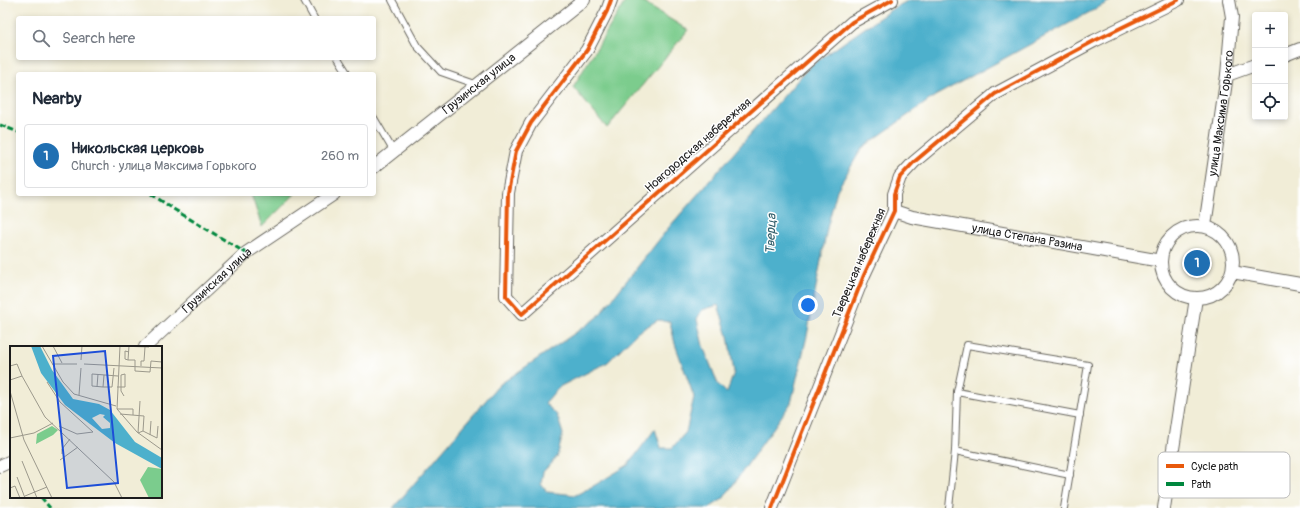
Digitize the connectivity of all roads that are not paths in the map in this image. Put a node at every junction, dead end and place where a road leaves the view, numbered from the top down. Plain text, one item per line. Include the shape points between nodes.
1 (304, 0) edge
2 (392, 0) edge
3 (584, 0) edge
4 (611, 0) edge
5 (892, 0) edge
6 (1178, 0) edge
7 (1229, 0) edge
8 (313, 16) edge
9 (1300, 49) edge
10 (1288, 53) edge
11 (339, 60) edge
12 (1252, 66) edge
13 (347, 72) edge
14 (1227, 76) junction
15 (478, 85) junction
16 (376, 121) edge
17 (394, 152) junction
18 (376, 166) edge
19 (331, 196) edge
20 (894, 211) junction
21 (1205, 226) junction
22 (1161, 261) junction
23 (1232, 272) junction
24 (1300, 284) edge
25 (1196, 298) junction
26 (146, 346) edge
27 (958, 392) junction
28 (1080, 415) junction
29 (955, 451) junction
30 (1173, 452) edge
31 (10, 461) edge
32 (0, 466) edge
33 (1070, 474) junction
34 (1166, 498) edge
35 (772, 508) edge
36 (949, 508) edge
37 (1064, 508) edge
38 (1164, 508) edge

1 - 8 lane
2 - 15 lane via 417,46 441,72
3 - 15 street, Грузинская улица
4 - 5 street, Новгородская набережная via 588,50 531,122 516,151 508,193 506,296 522,314 852,22
6 - 20 street, Тверецкая набережная via 994,94 900,177 894,194
7 - 14 street, улица Максима Горького via 1232,17
9 - 10 street
11 - 13 lane
12 - 14 street
14 - 21 street, улица Максима Горького
15 - 17 street, Грузинская улица
16 - 17 lane
17 - 18 street, Грузинская улица
19 - 26 street, Грузинская улица via 246,253
20 - 22 street, улица Степана Разина via 912,217
20 - 35 street, Тверецкая набережная via 864,275
21 - 22 street via 1184,228 1174,233 1167,241
21 - 23 street via 1214,230 1228,243 1232,252
22 - 25 street via 1165,280 1171,287 1187,297
23 - 24 street
23 - 25 street via 1228,281 1215,294
25 - 30 street
27 - 28 lane
27 - 28 lane via 967,345 1088,365
27 - 29 lane
28 - 33 lane
29 - 33 lane
29 - 36 lane
31 - 32 street
33 - 37 lane
34 - 38 street

